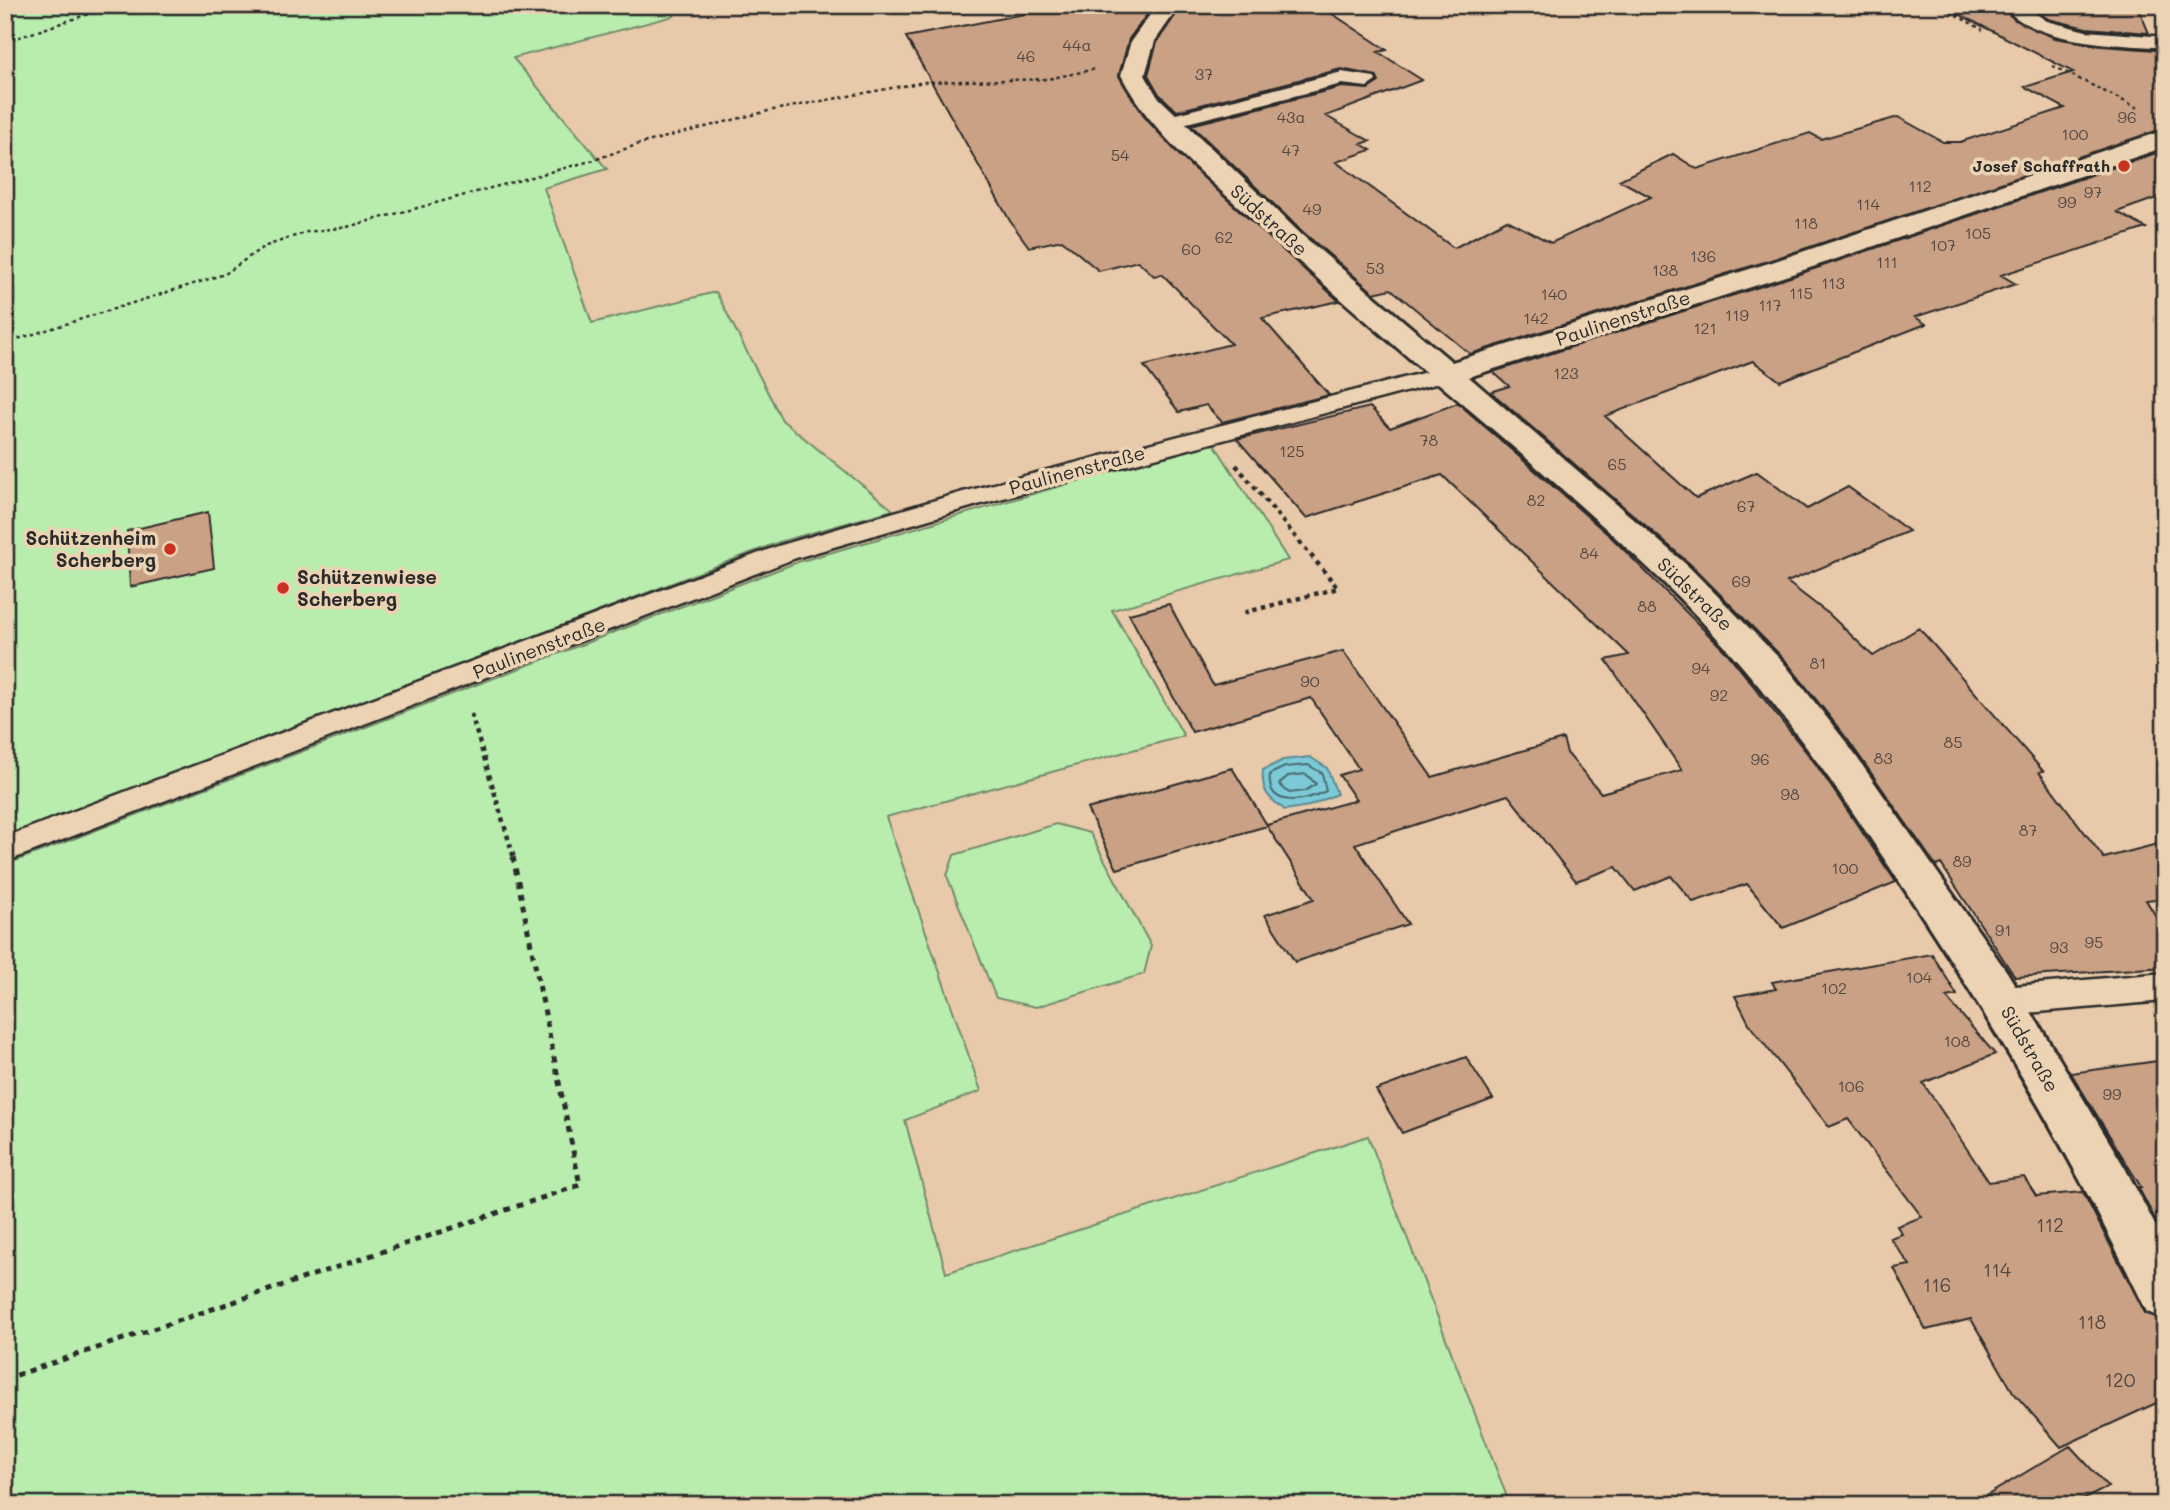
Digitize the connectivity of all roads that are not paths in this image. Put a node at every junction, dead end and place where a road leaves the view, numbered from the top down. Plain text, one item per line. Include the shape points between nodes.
1 (1169, 5) edge
2 (2011, 5) edge
3 (2165, 43) edge
4 (1367, 81) dead end
5 (1167, 122) junction
6 (2165, 138) edge
7 (1446, 374) junction
8 (5, 850) edge
9 (2164, 987) edge
10 (2003, 1001) junction
11 (2165, 1295) edge

1 - 5 street, Südstraße via 1143,41 1133,75 1146,100
2 - 3 lane via 2041,24 2086,36
4 - 5 lane via 1342,78
5 - 7 street, Südstraße via 1269,222
6 - 7 street, Paulinenstraße via 1782,268
7 - 8 lane, Paulinenstraße via 972,498 787,552
7 - 10 street, Südstraße via 1673,572 1750,649 1830,747
9 - 10 lane
10 - 11 street, Südstraße via 2125,1214

